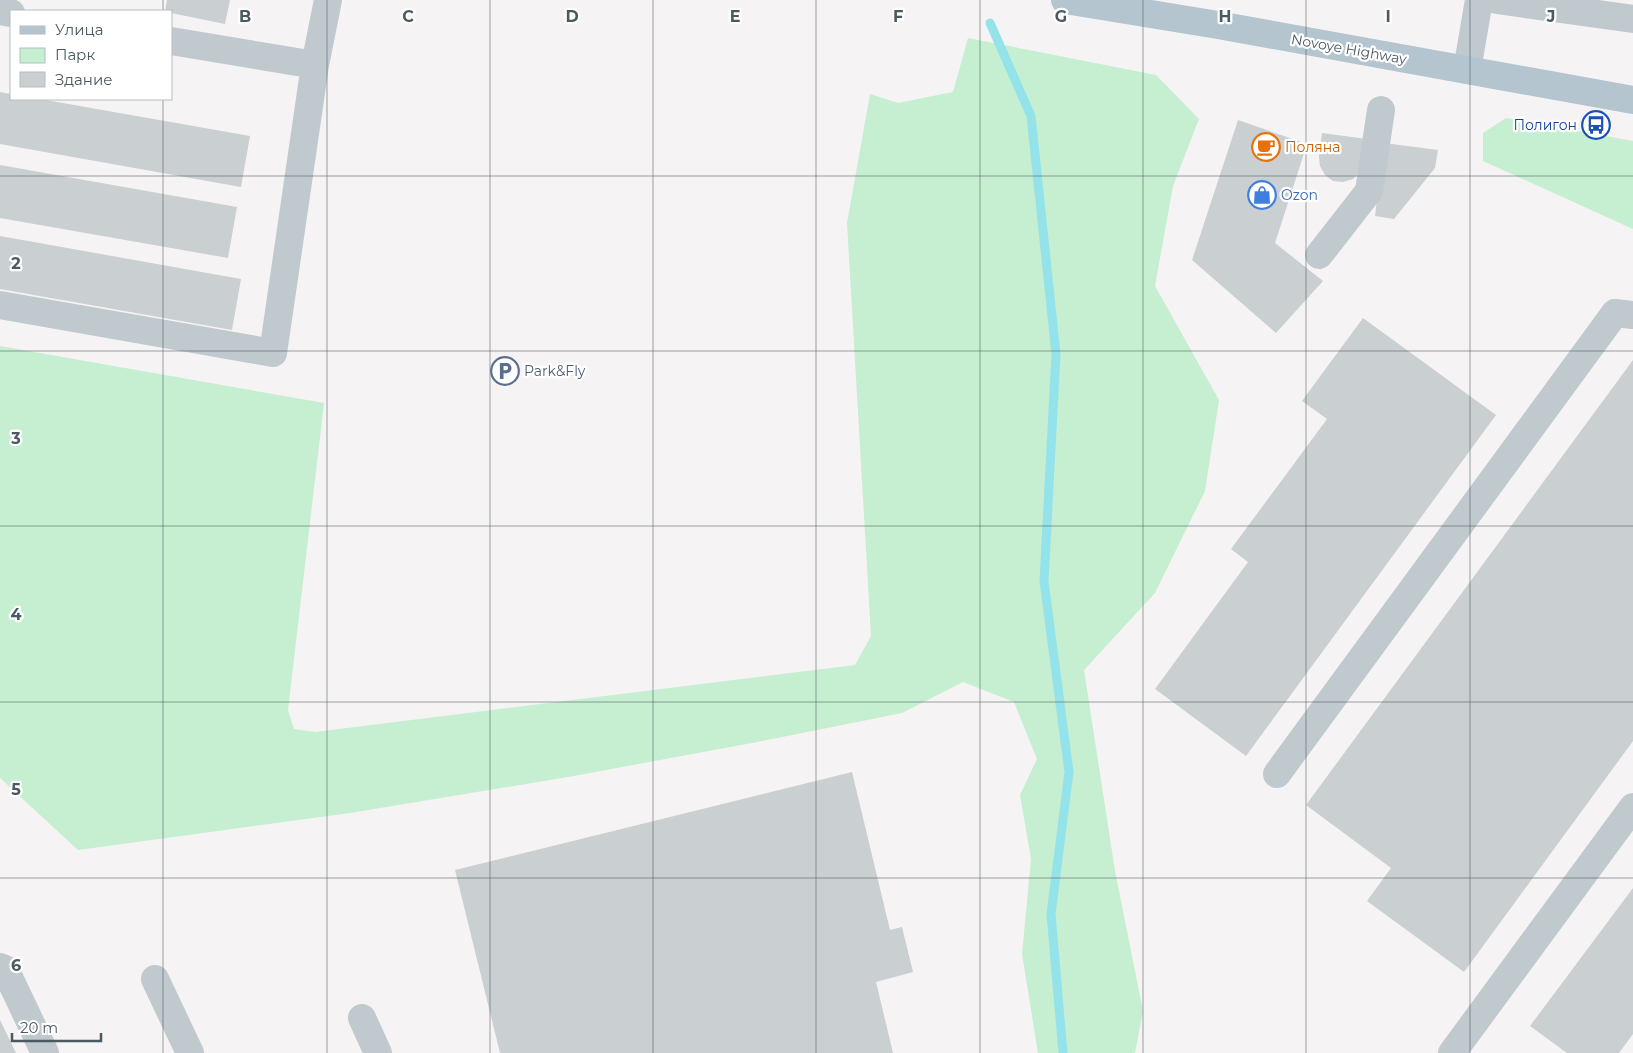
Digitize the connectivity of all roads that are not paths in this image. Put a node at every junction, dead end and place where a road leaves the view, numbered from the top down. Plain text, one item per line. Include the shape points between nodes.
1 (328, 0) edge
2 (1064, 0) edge
3 (1479, 0) edge
4 (1496, 0) edge
5 (1633, 19) edge
6 (172, 41) edge
7 (315, 65) junction
8 (1467, 70) junction
9 (1633, 100) edge
10 (1381, 110) dead end
11 (1319, 255) dead end
12 (0, 305) edge
13 (1633, 315) edge
14 (1277, 774) dead end
15 (1633, 807) edge
16 (0, 967) edge
17 (155, 979) dead end
18 (362, 1018) dead end
19 (45, 1053) edge
20 (190, 1053) edge
21 (378, 1053) edge
22 (1452, 1053) edge

1 - 7 lane
2 - 8 main road, Novoye Highway
3 - 8 lane
4 - 5 lane
6 - 7 lane
7 - 12 lane via 273,353
8 - 9 main road, Novoye Highway
10 - 11 lane via 1369,191
13 - 14 lane via 1615,313
15 - 22 lane
16 - 19 lane via 5,969
17 - 20 lane
18 - 21 lane

